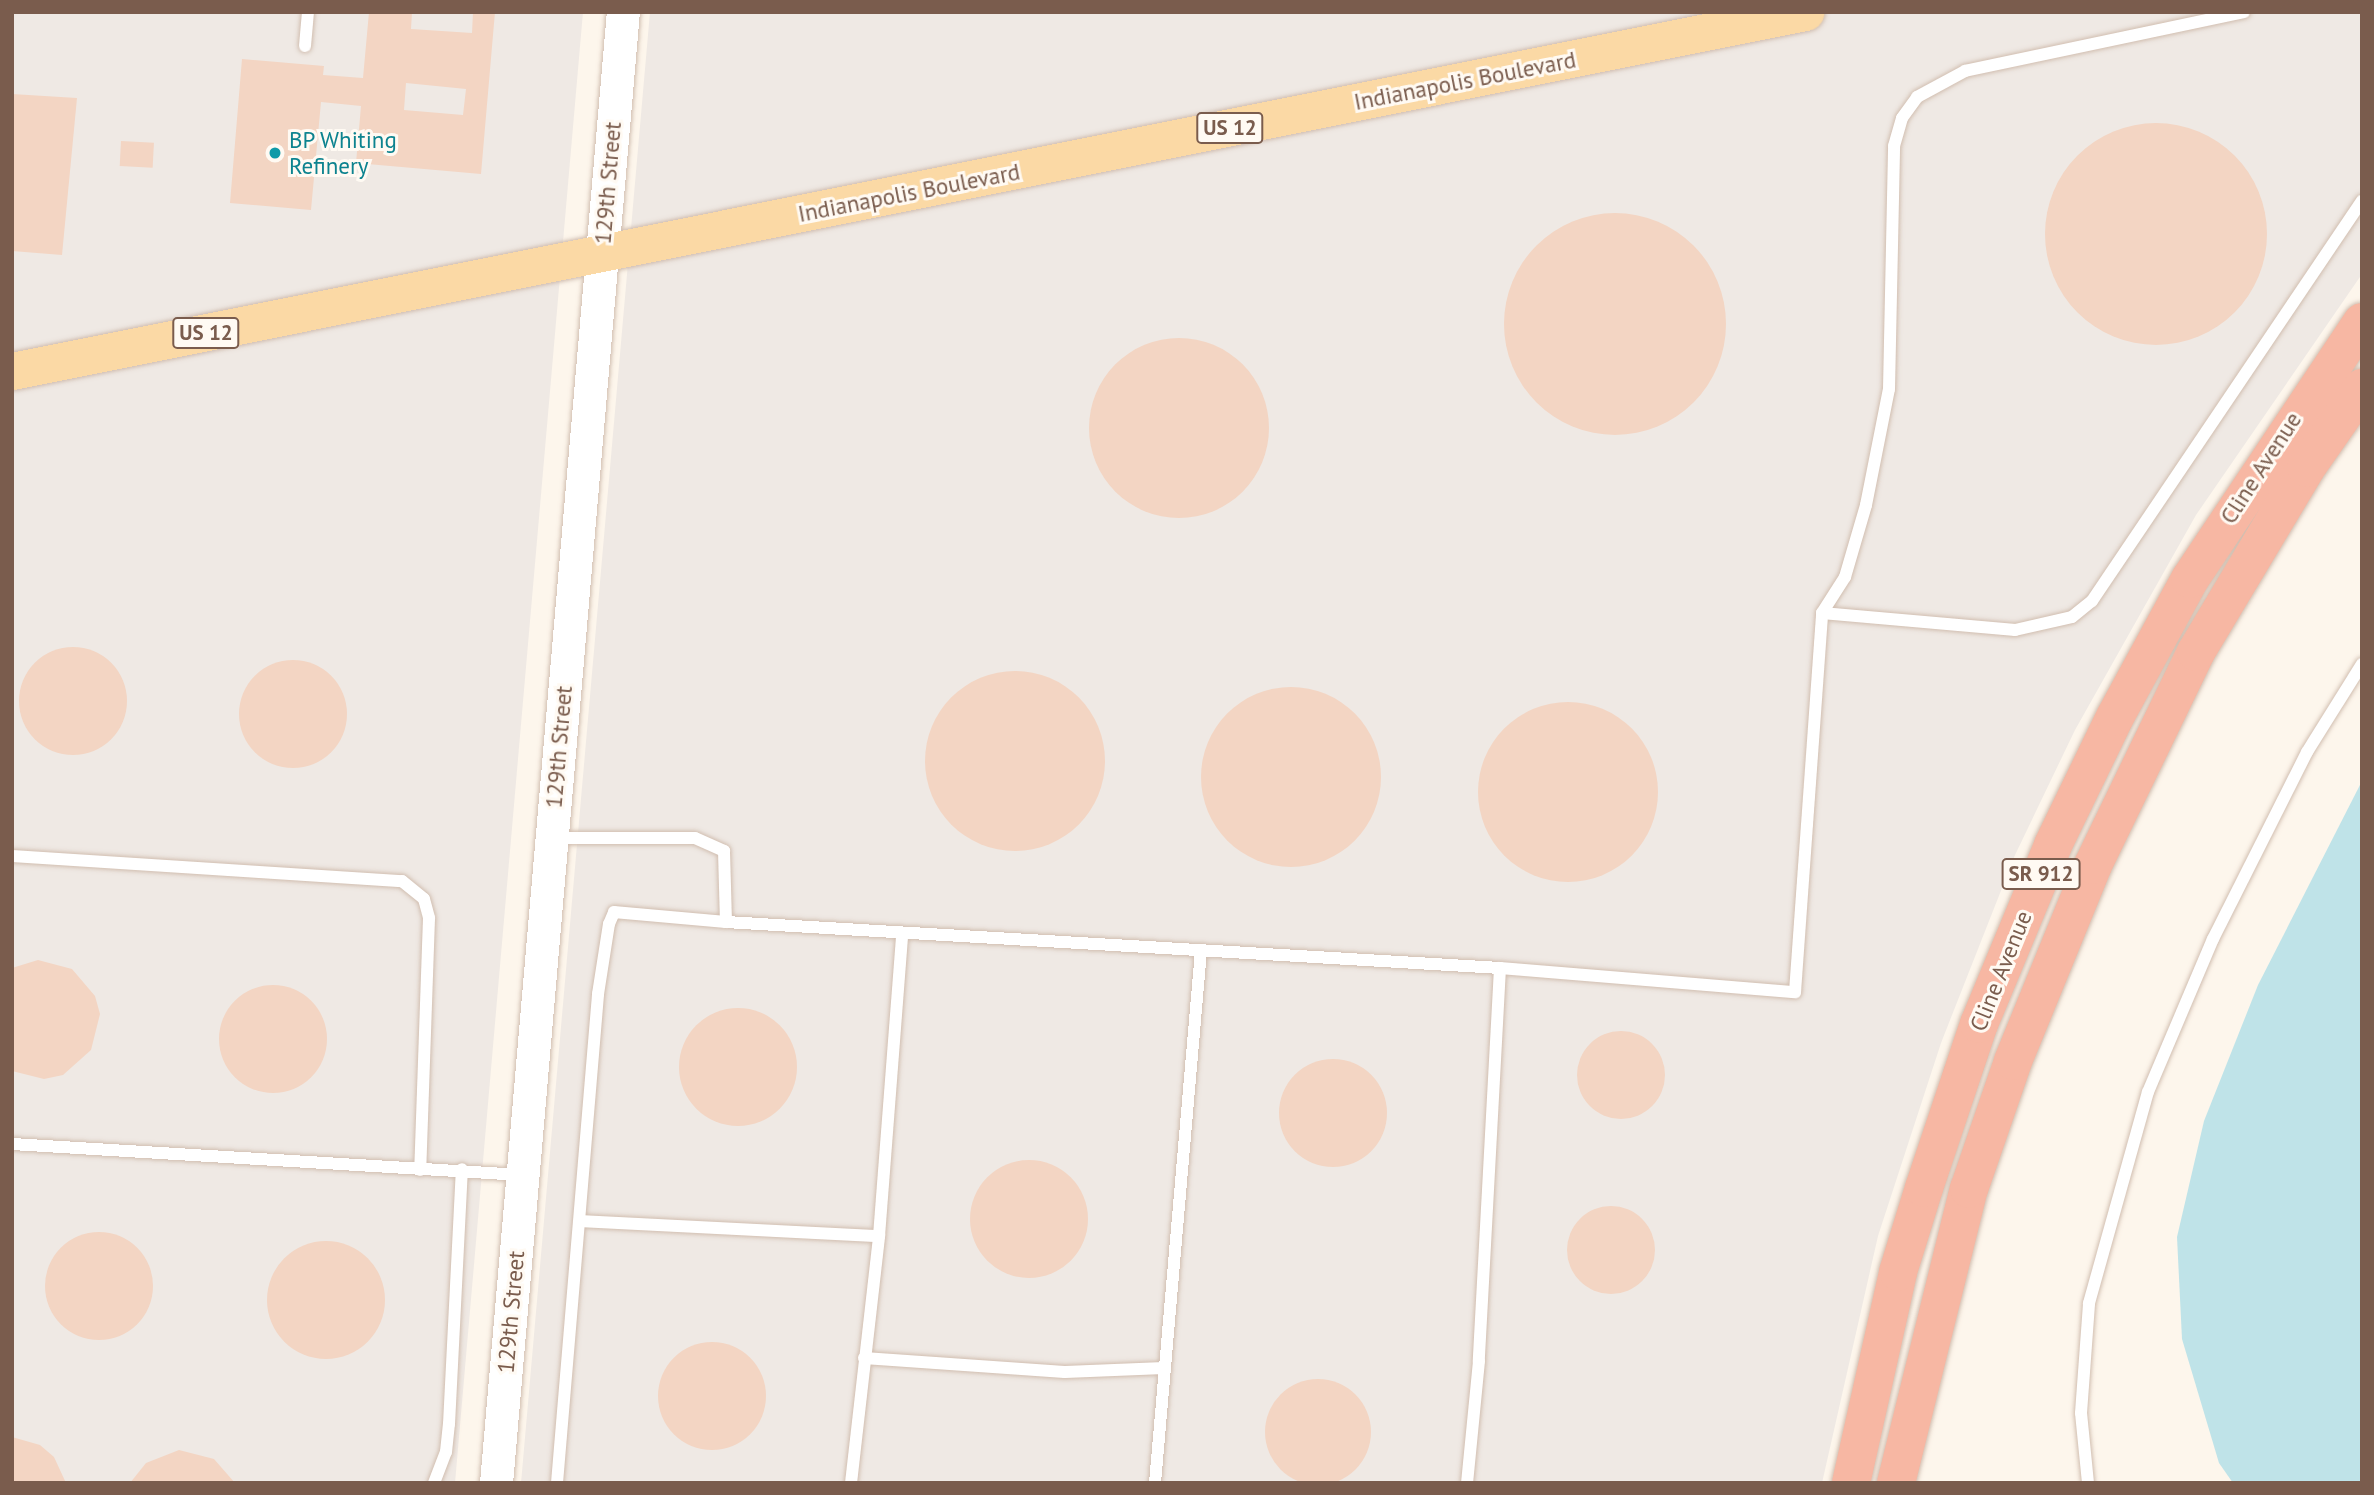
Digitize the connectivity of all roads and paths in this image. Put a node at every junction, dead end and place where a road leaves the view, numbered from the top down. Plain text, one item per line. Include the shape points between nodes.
1 (308, 12) edge
2 (623, 12) edge
3 (1805, 12) edge
4 (2244, 12) edge
5 (305, 46) dead end
6 (2362, 201) edge
7 (601, 255) junction
8 (2362, 322) edge
9 (12, 371) edge
10 (2362, 388) edge
11 (1822, 613) junction
12 (2362, 664) edge
13 (551, 838) junction
14 (12, 856) edge
15 (726, 922) junction
16 (902, 934) junction
17 (1201, 951) junction
18 (1500, 968) junction
19 (12, 1144) edge
20 (463, 1169) junction
21 (420, 1170) junction
22 (523, 1175) junction
23 (580, 1221) junction
24 (878, 1236) junction
25 (864, 1358) junction
26 (1164, 1368) junction
27 (434, 1483) edge
28 (496, 1483) edge
29 (557, 1483) edge
30 (850, 1483) edge
31 (1154, 1483) edge
32 (1467, 1483) edge
33 (1852, 1483) edge
34 (1896, 1483) edge
35 (2088, 1483) edge

1 - 5 lane
2 - 7 main road, 129th Street
3 - 7 main road, Indianapolis Boulevard / US 12
4 - 11 lane via 1965,71 1937,83 1910,107 1894,146 1889,389 1866,505 1845,577
6 - 11 lane via 2092,601 2072,617 2015,630
7 - 9 main road, Indianapolis Boulevard / US 12
7 - 13 main road, 129th Street
8 - 33 highway, Cline Avenue / SR 912 via 2253,478 2190,579 2053,845 1979,1024 1928,1175 1898,1272
10 - 34 highway, Cline Avenue / SR 912 via 2293,488 2196,652 2093,866 2013,1061 1969,1189
11 - 18 lane via 1794,992
12 - 35 lane via 2307,752 2220,926 2148,1092 2089,1303 2081,1413
13 - 15 lane via 695,838 724,851
13 - 22 main road, 129th Street
14 - 21 lane via 402,881 424,900 429,919
15 - 16 lane
15 - 23 lane via 614,912 598,994
16 - 17 lane
16 - 24 lane
17 - 18 lane
17 - 26 lane
18 - 32 lane via 1479,1361
19 - 21 lane
20 - 21 lane
20 - 22 lane
20 - 27 lane via 446,1452
22 - 28 main road, 129th Street
23 - 24 lane
23 - 29 lane
24 - 25 lane
25 - 26 lane via 1041,1371
25 - 30 lane
26 - 31 lane

